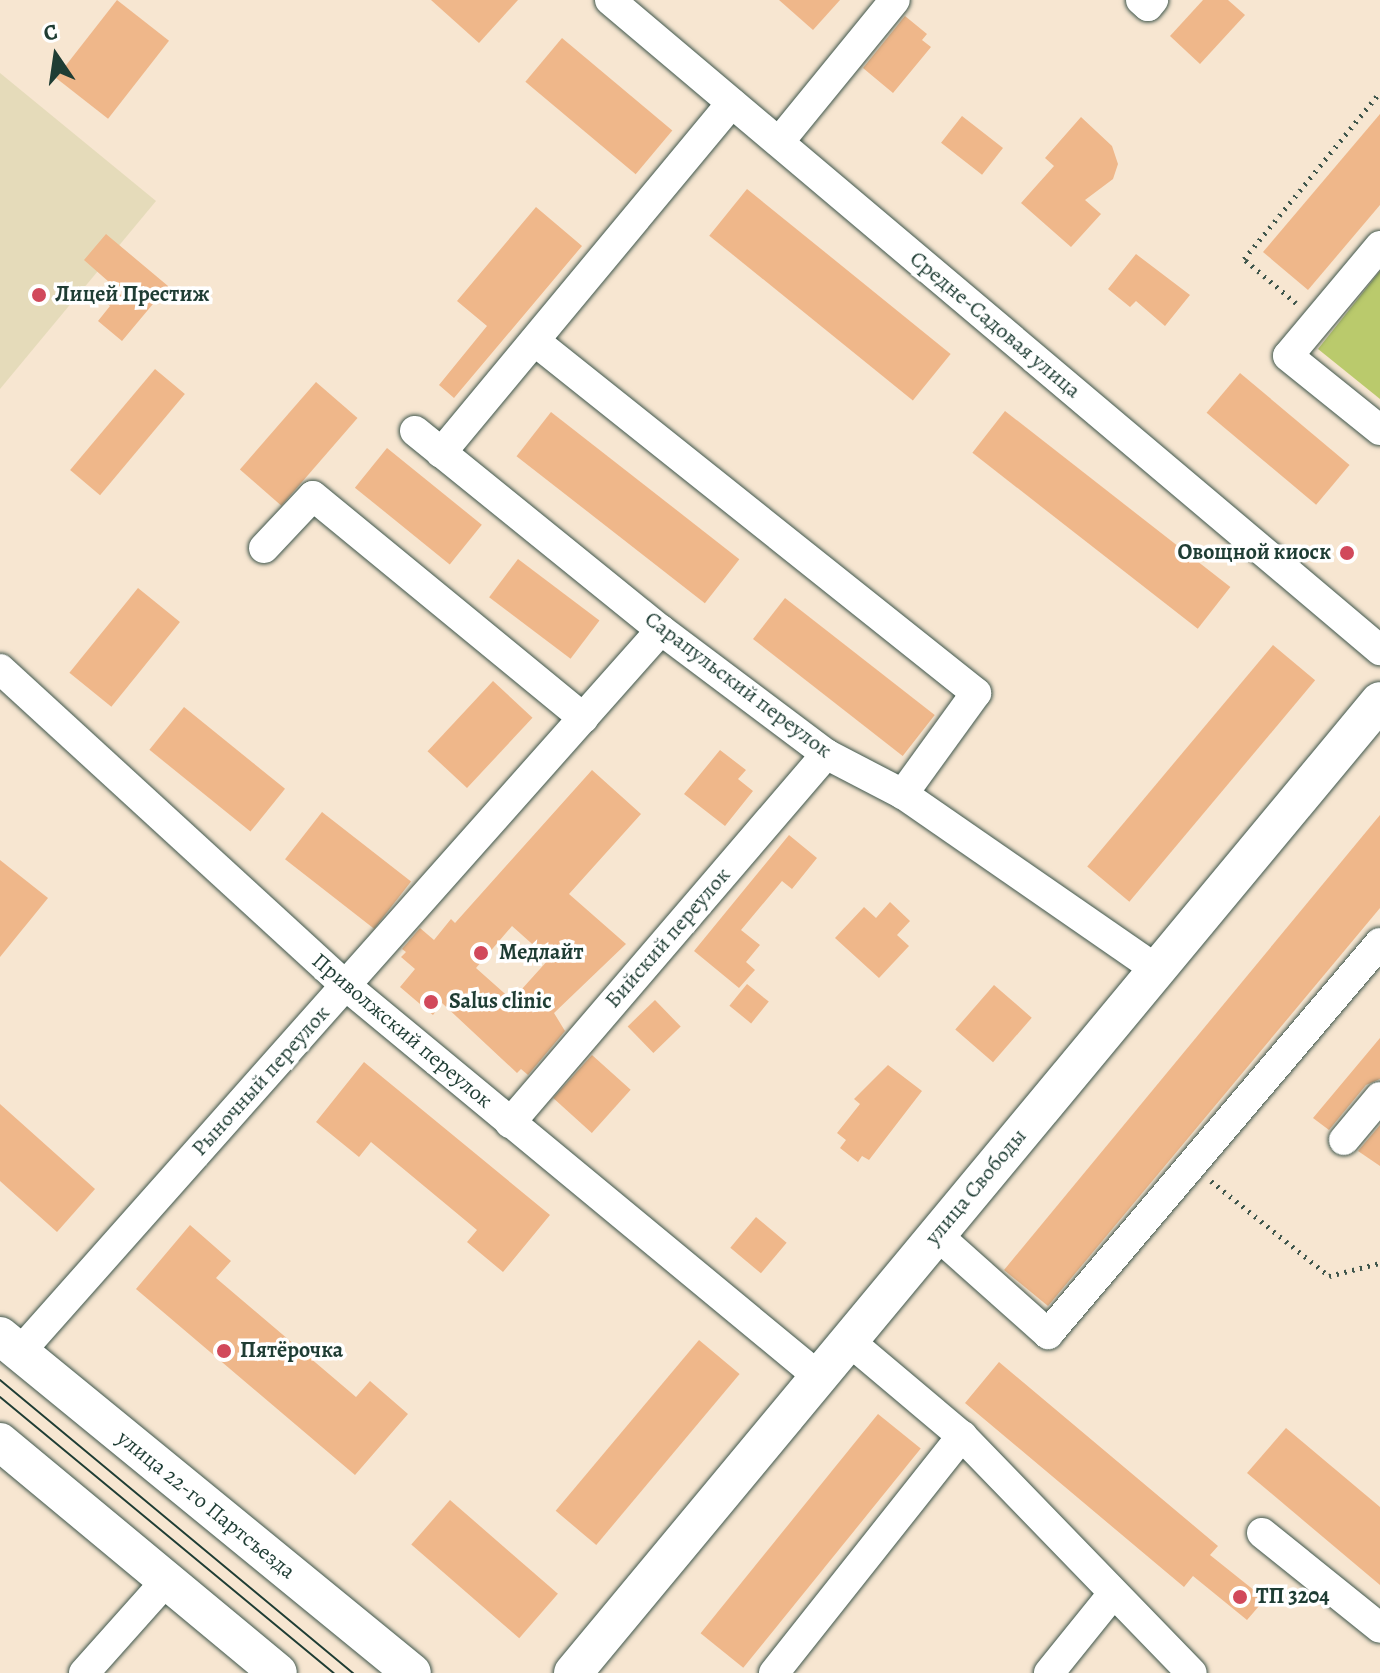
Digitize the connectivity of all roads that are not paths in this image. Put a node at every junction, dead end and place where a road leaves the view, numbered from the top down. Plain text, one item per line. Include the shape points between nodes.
1 (610, 0) edge
2 (895, 0) edge
3 (1141, 0) edge
4 (1153, 0) edge
5 (732, 103) junction
6 (779, 142) junction
7 (1380, 246) edge
8 (536, 342) junction
9 (1380, 430) edge
10 (415, 431) dead end
11 (441, 453) junction
12 (264, 548) dead end
13 (661, 630) junction
14 (1380, 650) edge
15 (0, 669) edge
16 (1380, 701) edge
17 (583, 718) junction
18 (826, 754) junction
19 (903, 794) junction
20 (1380, 943) edge
21 (1157, 970) junction
22 (345, 985) junction
23 (1380, 1097) edge
24 (510, 1123) junction
25 (1344, 1140) dead end
26 (937, 1235) junction
27 (849, 1341) junction
28 (10, 1344) edge
29 (819, 1377) junction
30 (962, 1436) junction
31 (0, 1442) edge
32 (1262, 1533) dead end
33 (166, 1581) junction
34 (1112, 1595) junction
35 (1380, 1628) edge
36 (84, 1673) edge
37 (278, 1673) edge
38 (412, 1673) edge
39 (573, 1673) edge
40 (774, 1673) edge
41 (1049, 1673) edge
42 (1192, 1673) edge

1 - 5 street, Средне-Садовая улица
2 - 6 street
3 - 4 street via 1148,6
5 - 6 street, Средне-Садовая улица
5 - 8 street
6 - 14 street, Средне-Садовая улица
7 - 9 street via 1288,356
8 - 11 street
8 - 19 street via 976,693
10 - 11 street, Сарапульский переулок
11 - 13 street, Сарапульский переулок
12 - 17 street via 313,496
13 - 17 street, Рыночный переулок
13 - 18 street, Сарапульский переулок
15 - 22 street, Приволжский переулок
16 - 21 main road, улица Свободы
17 - 22 street, Рыночный переулок
18 - 19 street, Сарапульский переулок
18 - 24 street, Бийский переулок
19 - 21 street, Сарапульский переулок
20 - 26 street via 1048,1334
21 - 26 main road, улица Свободы
22 - 24 street, Приволжский переулок
22 - 28 street, Рыночный переулок
23 - 25 street
24 - 29 street, Приволжский переулок
26 - 27 main road, улица Свободы
27 - 29 main road, улица Свободы
27 - 30 street
28 - 38 main road, улица 22-го Партсъезда
29 - 39 main road, улица Свободы
30 - 34 street
30 - 40 street
31 - 33 main road
32 - 35 street
33 - 36 street
33 - 37 main road
34 - 41 street
34 - 42 street

